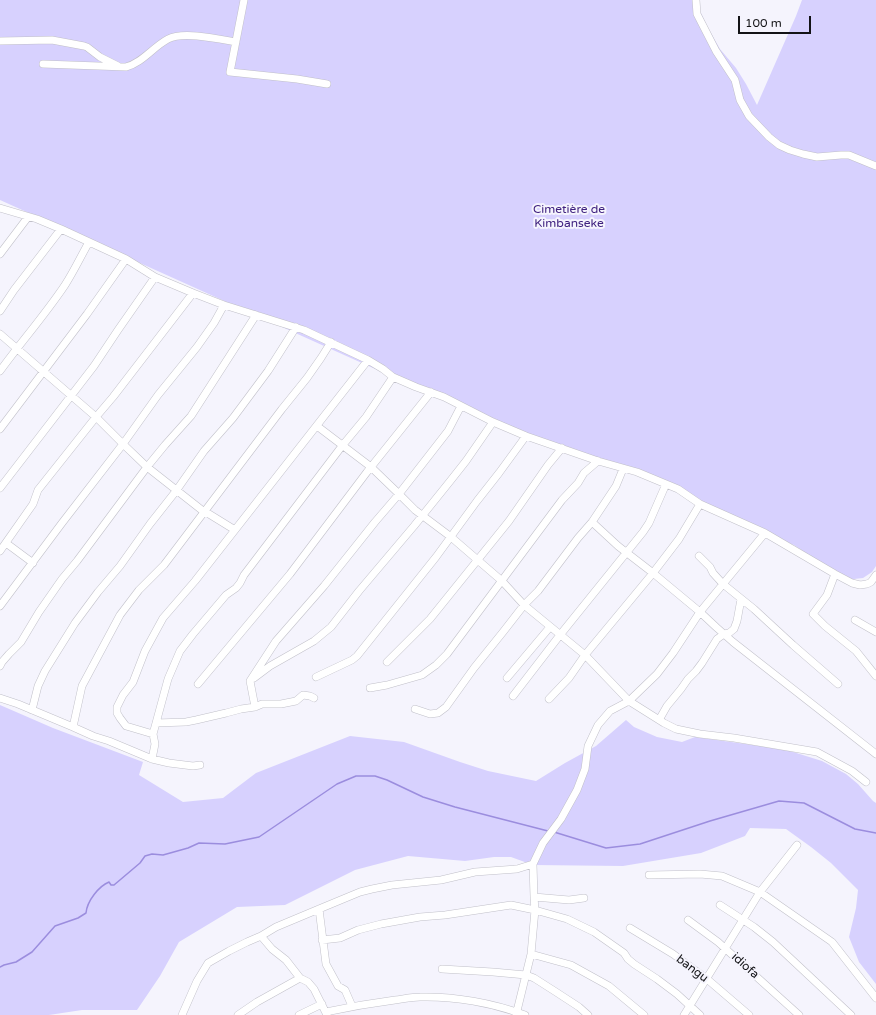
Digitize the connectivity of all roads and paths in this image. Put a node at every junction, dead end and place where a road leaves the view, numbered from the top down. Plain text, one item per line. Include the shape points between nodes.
1 (244, 0) edge
2 (696, 0) edge
3 (0, 41) edge
4 (236, 42) junction
5 (43, 64) dead end
6 (120, 67) junction
7 (327, 84) dead end
8 (876, 166) edge
9 (0, 208) edge
10 (28, 217) junction
11 (60, 229) junction
12 (89, 242) junction
13 (0, 254) edge
14 (126, 259) junction
15 (155, 277) junction
16 (193, 293) junction
17 (224, 305) junction
18 (0, 311) edge
19 (256, 316) junction
20 (296, 327) junction
21 (0, 334) edge
22 (331, 342) junction
23 (17, 348) junction
24 (368, 360) junction
25 (0, 371) edge
26 (43, 372) junction
27 (393, 377) junction
28 (431, 392) junction
29 (72, 396) junction
30 (461, 406) junction
31 (96, 417) junction
32 (493, 422) junction
33 (317, 426) junction
34 (0, 429) edge
35 (526, 436) junction
36 (123, 444) junction
37 (342, 446) junction
38 (562, 448) junction
39 (598, 461) junction
40 (147, 467) junction
41 (371, 467) junction
42 (623, 469) junction
43 (666, 484) junction
44 (0, 488) edge
45 (176, 490) junction
46 (399, 494) junction
47 (700, 504) junction
48 (203, 511) junction
49 (421, 516) junction
50 (592, 522) junction
51 (235, 530) junction
52 (765, 533) junction
53 (451, 537) junction
54 (6, 543) junction
55 (0, 551) edge
56 (627, 553) junction
57 (699, 556) dead end
58 (478, 560) junction
59 (33, 563) junction
60 (653, 573) junction
61 (835, 574) junction
62 (876, 575) edge
63 (502, 581) junction
64 (724, 584) junction
65 (874, 584) edge
66 (741, 599) junction
67 (524, 605) junction
68 (0, 606) edge
69 (700, 612) junction
70 (855, 620) dead end
71 (550, 628) junction
72 (876, 632) edge
73 (724, 634) junction
74 (560, 635) junction
75 (585, 655) junction
76 (386, 662) dead end
77 (0, 666) edge
78 (876, 676) edge
79 (316, 677) dead end
80 (507, 678) dead end
81 (250, 681) junction
82 (198, 684) dead end
83 (838, 684) dead end
84 (370, 688) dead end
85 (513, 696) dead end
86 (0, 698) edge
87 (314, 698) dead end
88 (549, 699) dead end
89 (629, 701) junction
90 (255, 707) junction
91 (415, 709) dead end
92 (32, 710) junction
93 (659, 720) junction
94 (156, 723) junction
95 (73, 727) junction
96 (153, 734) junction
97 (876, 754) edge
98 (152, 759) junction
99 (200, 765) dead end
100 (866, 782) dead end
101 (797, 844) dead end
102 (533, 864) junction
103 (649, 875) dead end
104 (760, 892) junction
105 (534, 897) junction
106 (584, 898) dead end
107 (720, 905) dead end
108 (318, 909) junction
109 (535, 910) junction
110 (688, 920) dead end
111 (743, 920) junction
112 (630, 928) dead end
113 (261, 936) junction
114 (322, 940) junction
115 (725, 949) junction
116 (531, 954) junction
117 (442, 969) dead end
118 (526, 975) junction
119 (300, 978) junction
120 (707, 979) junction
121 (876, 998) edge
122 (322, 1004) junction
123 (352, 1006) junction
124 (690, 1006) junction
125 (326, 1013) edge
126 (516, 1013) edge
127 (182, 1015) edge
128 (238, 1015) edge
129 (299, 1015) edge
130 (525, 1015) edge
131 (588, 1015) edge
132 (644, 1015) edge
133 (684, 1015) edge
134 (700, 1015) edge
135 (749, 1015) edge
136 (799, 1015) edge
137 (851, 1015) edge

1 - 4 street
2 - 8 street via 697,14 735,80 740,100 749,116 769,137 779,145 803,154 817,157 849,155
3 - 6 street via 52,40 84,46
4 - 6 street via 201,36 176,37 168,39 130,66
4 - 7 street via 230,72
5 - 6 street
9 - 10 street
10 - 11 street
10 - 13 street
11 - 12 street
11 - 18 street
12 - 14 street
12 - 23 street via 65,284
14 - 15 street
14 - 26 street
15 - 16 street
15 - 29 street
16 - 17 street
16 - 31 street
17 - 19 street
17 - 36 street via 197,347
19 - 20 street
19 - 40 street via 191,416
20 - 22 street
20 - 45 street via 268,371
21 - 23 street
22 - 24 street
22 - 48 street via 307,378
23 - 25 street
23 - 26 street
24 - 27 street
24 - 33 street
26 - 29 street
26 - 34 street
27 - 28 street
27 - 37 street via 366,417
28 - 30 street
28 - 41 street
29 - 31 street
29 - 44 street
30 - 32 street
30 - 46 street via 448,431
31 - 36 street
31 - 54 street via 38,490 33,504
32 - 35 street
32 - 49 street via 466,461
33 - 37 street
33 - 51 street
35 - 38 street
35 - 53 street
36 - 40 street
36 - 59 street
37 - 41 street
37 - 94 street via 240,583 226,595 180,651 168,679
38 - 39 street
38 - 58 street
39 - 42 street
39 - 63 street via 584,473 562,500
40 - 45 street
40 - 77 street via 62,579 21,642
41 - 46 street
41 - 82 street via 290,574
42 - 43 street
42 - 50 street via 616,486
43 - 47 street
43 - 56 street via 644,532
45 - 48 street
45 - 92 street via 75,623 45,671
46 - 49 street
46 - 81 street via 276,641
47 - 52 street
47 - 60 street via 679,539
48 - 51 street
48 - 95 street via 164,565 139,590 120,615 82,686
49 - 53 street
49 - 81 street via 331,627 314,641 270,666
50 - 56 street
50 - 67 street
51 - 96 street via 163,618 133,682 117,707 117,713 126,726
52 - 61 street
52 - 64 street
53 - 58 street
53 - 79 street via 357,656
54 - 55 street
54 - 59 street
56 - 60 street
56 - 74 street
57 - 64 street
58 - 63 street
58 - 76 street via 426,623
59 - 68 street
60 - 69 street
60 - 75 street
61 - 65 street via 852,583
61 - 78 street via 827,594 813,614 856,652
62 - 65 street
63 - 67 street
63 - 84 street via 436,665 422,675
64 - 66 street
64 - 69 street
66 - 73 street via 734,629
66 - 83 street
67 - 71 street
67 - 91 street via 446,708 430,714
69 - 73 street
69 - 89 street via 657,674
70 - 72 street
71 - 74 street
71 - 80 street
73 - 93 street via 717,639
73 - 97 street
74 - 75 street
74 - 85 street
75 - 88 street via 569,678
75 - 89 street
81 - 90 street
86 - 92 street
87 - 90 street via 303,695 296,701
89 - 93 street
89 - 102 street via 610,711 598,725 588,746 585,769 576,790 561,818 542,843
90 - 94 street via 186,722
92 - 95 street
93 - 100 street via 676,729 700,734 817,752 852,770
94 - 96 street
95 - 98 street
96 - 98 street via 155,744
98 - 99 street
101 - 104 street
102 - 105 street
102 - 108 street via 517,869 475,872 441,880 372,889
103 - 104 street via 722,876
104 - 111 street
104 - 121 street via 832,942
105 - 106 street via 569,900
105 - 109 street
107 - 111 street
108 - 113 street
108 - 114 street
109 - 114 street via 512,906 420,917 358,930 340,938
109 - 116 street
109 - 124 street via 567,919 594,932
110 - 115 street, idiofa
111 - 115 street
111 - 137 street via 773,942
112 - 120 street, bangu via 673,954
113 - 119 street
113 - 127 street via 208,964 197,981
114 - 123 street via 326,964 338,986 345,990
115 - 120 street
115 - 136 street, idiofa
116 - 118 street
116 - 132 street via 571,966 609,986
117 - 118 street
118 - 126 street
118 - 131 street
119 - 122 street via 314,989
119 - 128 street
120 - 124 street
120 - 135 street, bangu
122 - 125 street
122 - 129 street
123 - 125 street
123 - 126 street via 418,997 447,998 489,1004
124 - 133 street
124 - 134 street
126 - 130 street

